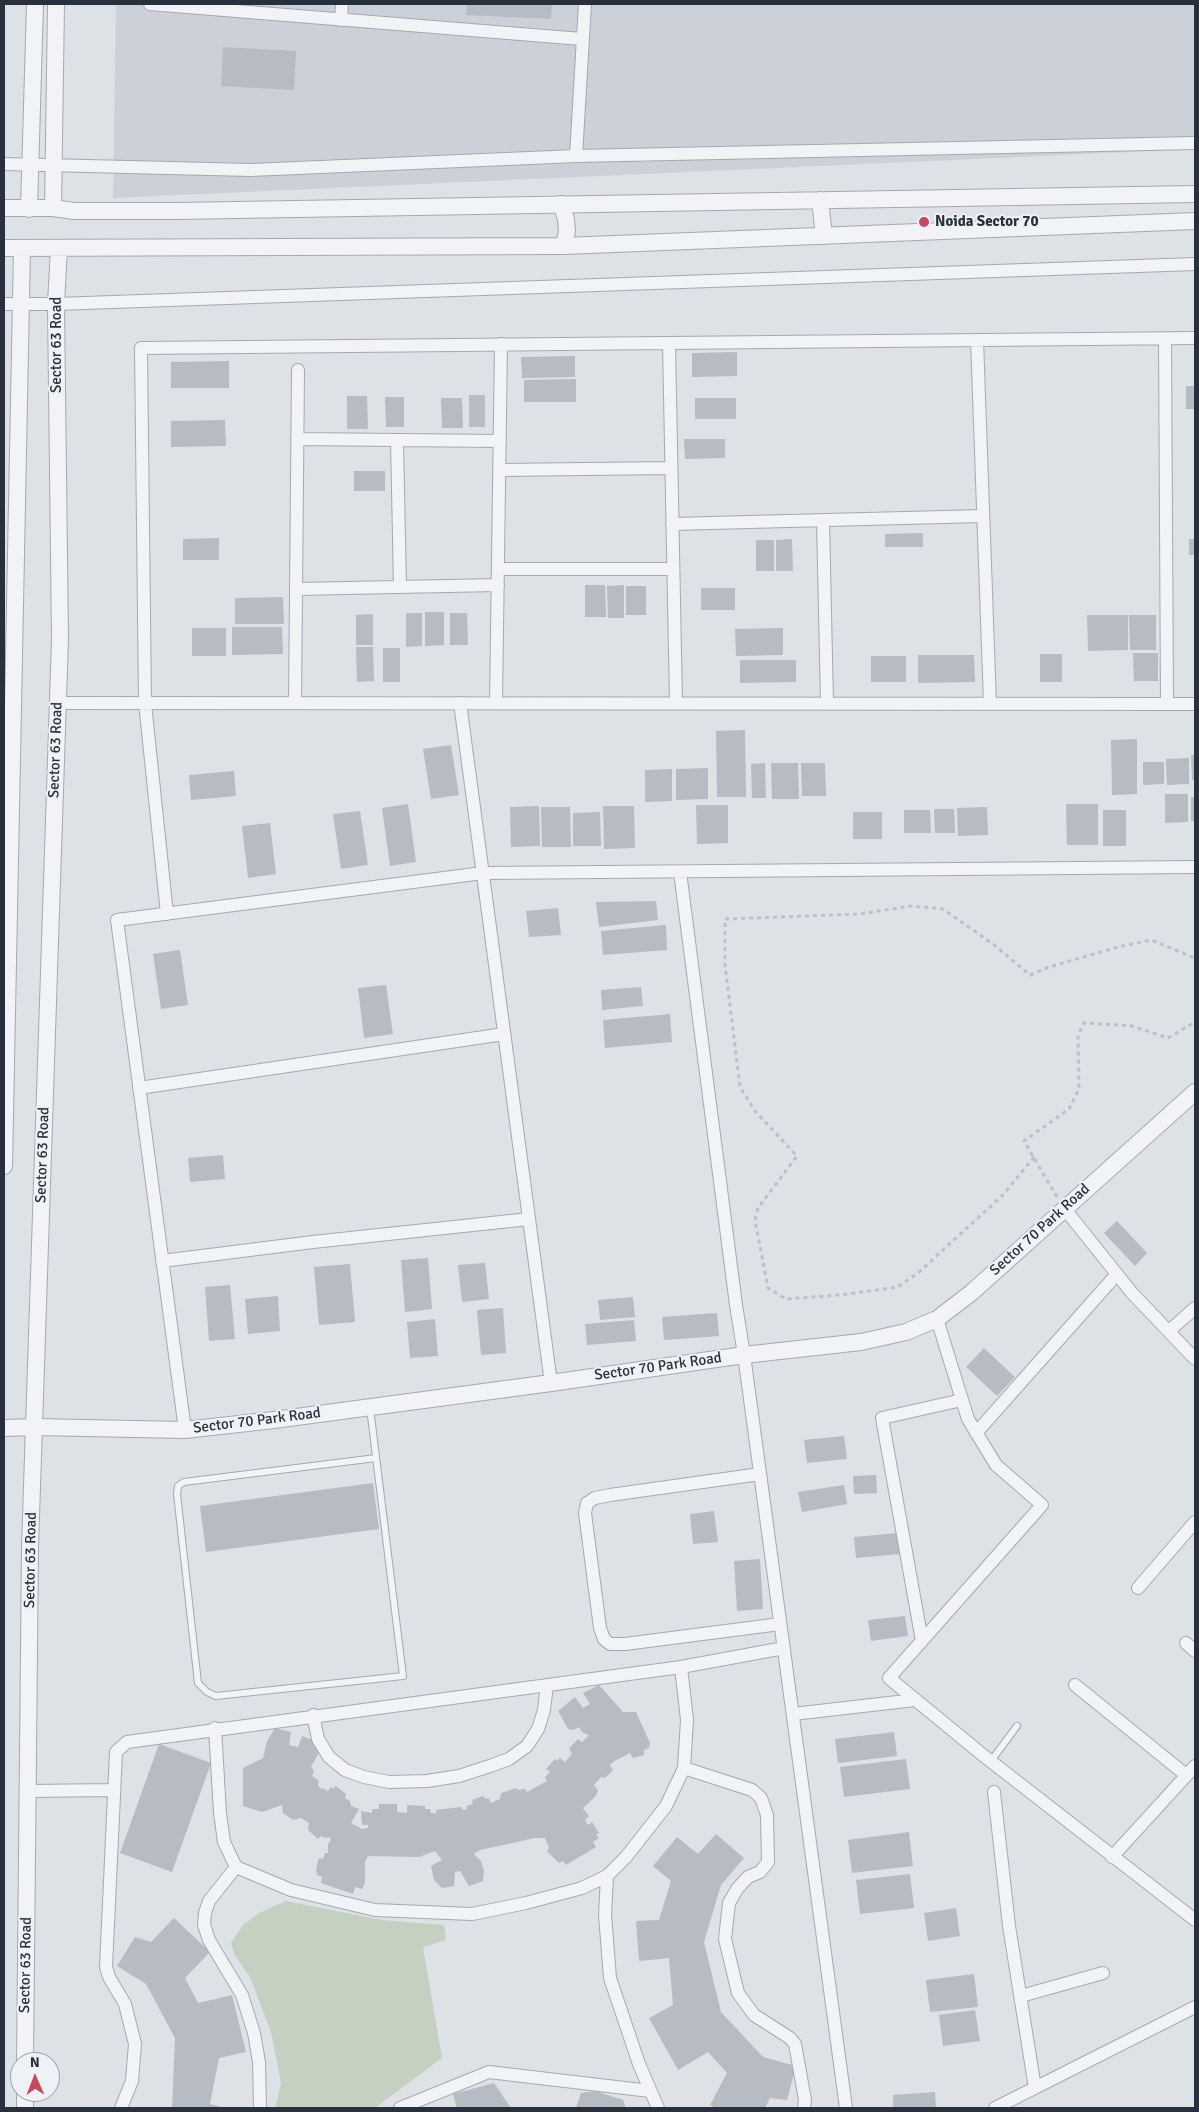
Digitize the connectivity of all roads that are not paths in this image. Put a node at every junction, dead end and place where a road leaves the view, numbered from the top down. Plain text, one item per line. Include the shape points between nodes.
1 (35, 4) edge
2 (56, 4) edge
3 (150, 4) edge
4 (342, 4) edge
5 (585, 4) edge
6 (340, 20) junction
7 (582, 39) junction
8 (1195, 143) edge
9 (576, 156) junction
10 (4, 164) edge
11 (30, 165) junction
12 (53, 166) junction
13 (1195, 194) edge
14 (820, 200) junction
15 (561, 204) junction
16 (4, 208) edge
17 (53, 208) junction
18 (29, 209) junction
19 (1195, 221) edge
20 (824, 236) junction
21 (564, 246) junction
22 (4, 248) edge
23 (22, 248) junction
24 (60, 248) junction
25 (1195, 264) edge
26 (4, 304) edge
27 (22, 304) junction
28 (56, 304) junction
29 (1195, 338) edge
30 (1166, 339) junction
31 (976, 340) junction
32 (669, 343) junction
33 (501, 344) junction
34 (298, 370) dead end
35 (298, 439) junction
36 (398, 440) junction
37 (500, 441) junction
38 (671, 468) junction
39 (500, 470) junction
40 (982, 516) junction
41 (824, 521) junction
42 (672, 524) junction
43 (673, 568) junction
44 (498, 569) junction
45 (498, 585) junction
46 (400, 587) junction
47 (296, 589) junction
48 (9, 637) edge
49 (57, 703) junction
50 (145, 703) junction
51 (295, 703) junction
52 (460, 703) junction
53 (496, 703) junction
54 (676, 703) junction
55 (827, 704) junction
56 (990, 704) junction
57 (1167, 704) junction
58 (1195, 704) edge
59 (1195, 867) edge
60 (680, 872) junction
61 (483, 874) junction
62 (167, 914) junction
63 (504, 1034) junction
64 (139, 1088) junction
65 (1195, 1092) edge
66 (4, 1166) edge
67 (1064, 1208) junction
68 (529, 1219) junction
69 (162, 1261) junction
70 (1116, 1274) junction
71 (1195, 1308) edge
72 (937, 1320) junction
73 (1169, 1332) junction
74 (744, 1355) junction
75 (1195, 1359) edge
76 (551, 1383) junction
77 (962, 1400) junction
78 (370, 1407) junction
79 (34, 1427) junction
80 (4, 1428) edge
81 (184, 1430) junction
82 (976, 1433) junction
83 (376, 1458) junction
84 (760, 1474) junction
85 (1195, 1522) edge
86 (1138, 1588) dead end
87 (780, 1624) junction
88 (922, 1641) junction
89 (784, 1648) junction
90 (681, 1667) junction
91 (547, 1685) junction
92 (1075, 1685) dead end
93 (916, 1700) junction
94 (793, 1714) junction
95 (313, 1715) junction
96 (1017, 1726) dead end
97 (215, 1728) junction
98 (991, 1761) junction
99 (1195, 1766) edge
100 (684, 1768) junction
101 (1186, 1776) junction
102 (114, 1790) junction
103 (28, 1791) junction
104 (994, 1792) dead end
105 (1112, 1857) junction
106 (236, 1866) junction
107 (607, 1876) junction
108 (1195, 1920) edge
109 (1103, 1973) dead end
110 (1021, 1996) junction
111 (1195, 2007) edge
112 (25, 2052) edge
113 (1035, 2088) junction
114 (650, 2091) junction
115 (121, 2108) edge
116 (260, 2108) edge
117 (400, 2108) edge
118 (658, 2108) edge
119 (804, 2108) edge
120 (846, 2108) edge
121 (995, 2108) edge

1 - 11 street
2 - 12 street
3 - 6 street
4 - 6 street
5 - 7 street
6 - 7 street
7 - 9 street
8 - 9 street
9 - 12 street via 252,170
10 - 11 street
11 - 12 street
11 - 18 street
12 - 17 street
13 - 14 street
14 - 15 street
14 - 20 street
15 - 17 street via 176,211
15 - 21 street via 567,231
16 - 18 street
17 - 18 street
19 - 20 street
20 - 21 street
21 - 24 street
22 - 23 street
23 - 24 street
23 - 27 street
24 - 28 street, Sector 63 Road
25 - 28 street
26 - 27 street
27 - 28 street
27 - 48 street
28 - 49 street, Sector 63 Road via 60,639
29 - 30 street
30 - 31 street
30 - 57 street
31 - 32 street
31 - 40 street
32 - 33 street
32 - 38 street
33 - 37 street
33 - 50 street via 141,348
34 - 35 street
35 - 36 street
35 - 47 street
36 - 37 street
36 - 46 street
37 - 39 street
38 - 39 street
38 - 42 street
39 - 44 street
40 - 41 street
40 - 56 street
41 - 42 street
41 - 55 street
42 - 43 street
43 - 44 street
43 - 54 street
44 - 45 street
45 - 46 street
45 - 53 street
46 - 47 street
47 - 51 street
48 - 66 street
49 - 50 street
49 - 79 street, Sector 63 Road
50 - 51 street
50 - 62 street
51 - 52 street
52 - 53 street
52 - 61 street
53 - 54 street
54 - 55 street
55 - 56 street
56 - 57 street
57 - 58 street
59 - 60 street
60 - 61 street
60 - 74 street
61 - 62 street
61 - 63 street
62 - 64 street via 117,920
63 - 64 street
63 - 68 street
64 - 69 street
65 - 67 street, Sector 70 Park Road
67 - 70 street
67 - 72 street, Sector 70 Park Road
68 - 69 street
68 - 76 street
69 - 81 street
70 - 73 street
70 - 82 street
71 - 73 street
72 - 74 street, Sector 70 Park Road via 906,1332 861,1342
72 - 77 street
73 - 75 street
74 - 76 street, Sector 70 Park Road
74 - 84 street
76 - 78 street, Sector 70 Park Road
77 - 82 street
77 - 88 street via 882,1418
78 - 81 street, Sector 70 Park Road
78 - 83 lane
79 - 80 street, Sector 70 Park Road
79 - 81 street, Sector 70 Park Road
79 - 103 street, Sector 63 Road
82 - 88 street via 996,1465 1042,1505
83 - 83 lane via 403,1676 216,1696 207,1692 198,1683 178,1486 184,1482
84 - 87 street
84 - 87 street via 610,1495 587,1503 585,1513 600,1628 610,1644 625,1644
85 - 86 street
87 - 89 street
88 - 93 street via 889,1678
89 - 90 street
89 - 94 street
90 - 91 street
90 - 100 street via 687,1720
91 - 95 street
91 - 95 street via 541,1720 527,1746 510,1759 459,1776 427,1781 389,1782 345,1770 329,1757 318,1739
92 - 101 street
93 - 94 street
93 - 98 street
94 - 120 street
95 - 97 street
96 - 98 lane
97 - 102 street via 127,1742 116,1752
97 - 106 street via 224,1842
98 - 105 street
99 - 101 street
100 - 107 street via 666,1806
100 - 119 street via 752,1790 761,1798 767,1815 768,1862 760,1872 748,1877 737,1888 729,1903 724,1939 738,1993 754,2014 795,2044
101 - 105 street
102 - 103 street
102 - 115 street via 106,1967 125,2004 135,2044 132,2081
103 - 112 street, Sector 63 Road
104 - 110 street via 1009,1926
105 - 108 street
106 - 107 street via 290,1890 376,1910 472,1914 582,1888
106 - 116 street via 209,1900 204,1925 209,1940 242,1995 254,2033 259,2062
107 - 114 street via 605,1916 610,1978
109 - 110 street
110 - 113 street
111 - 113 street
113 - 121 street
114 - 117 street via 489,2072
114 - 118 street

